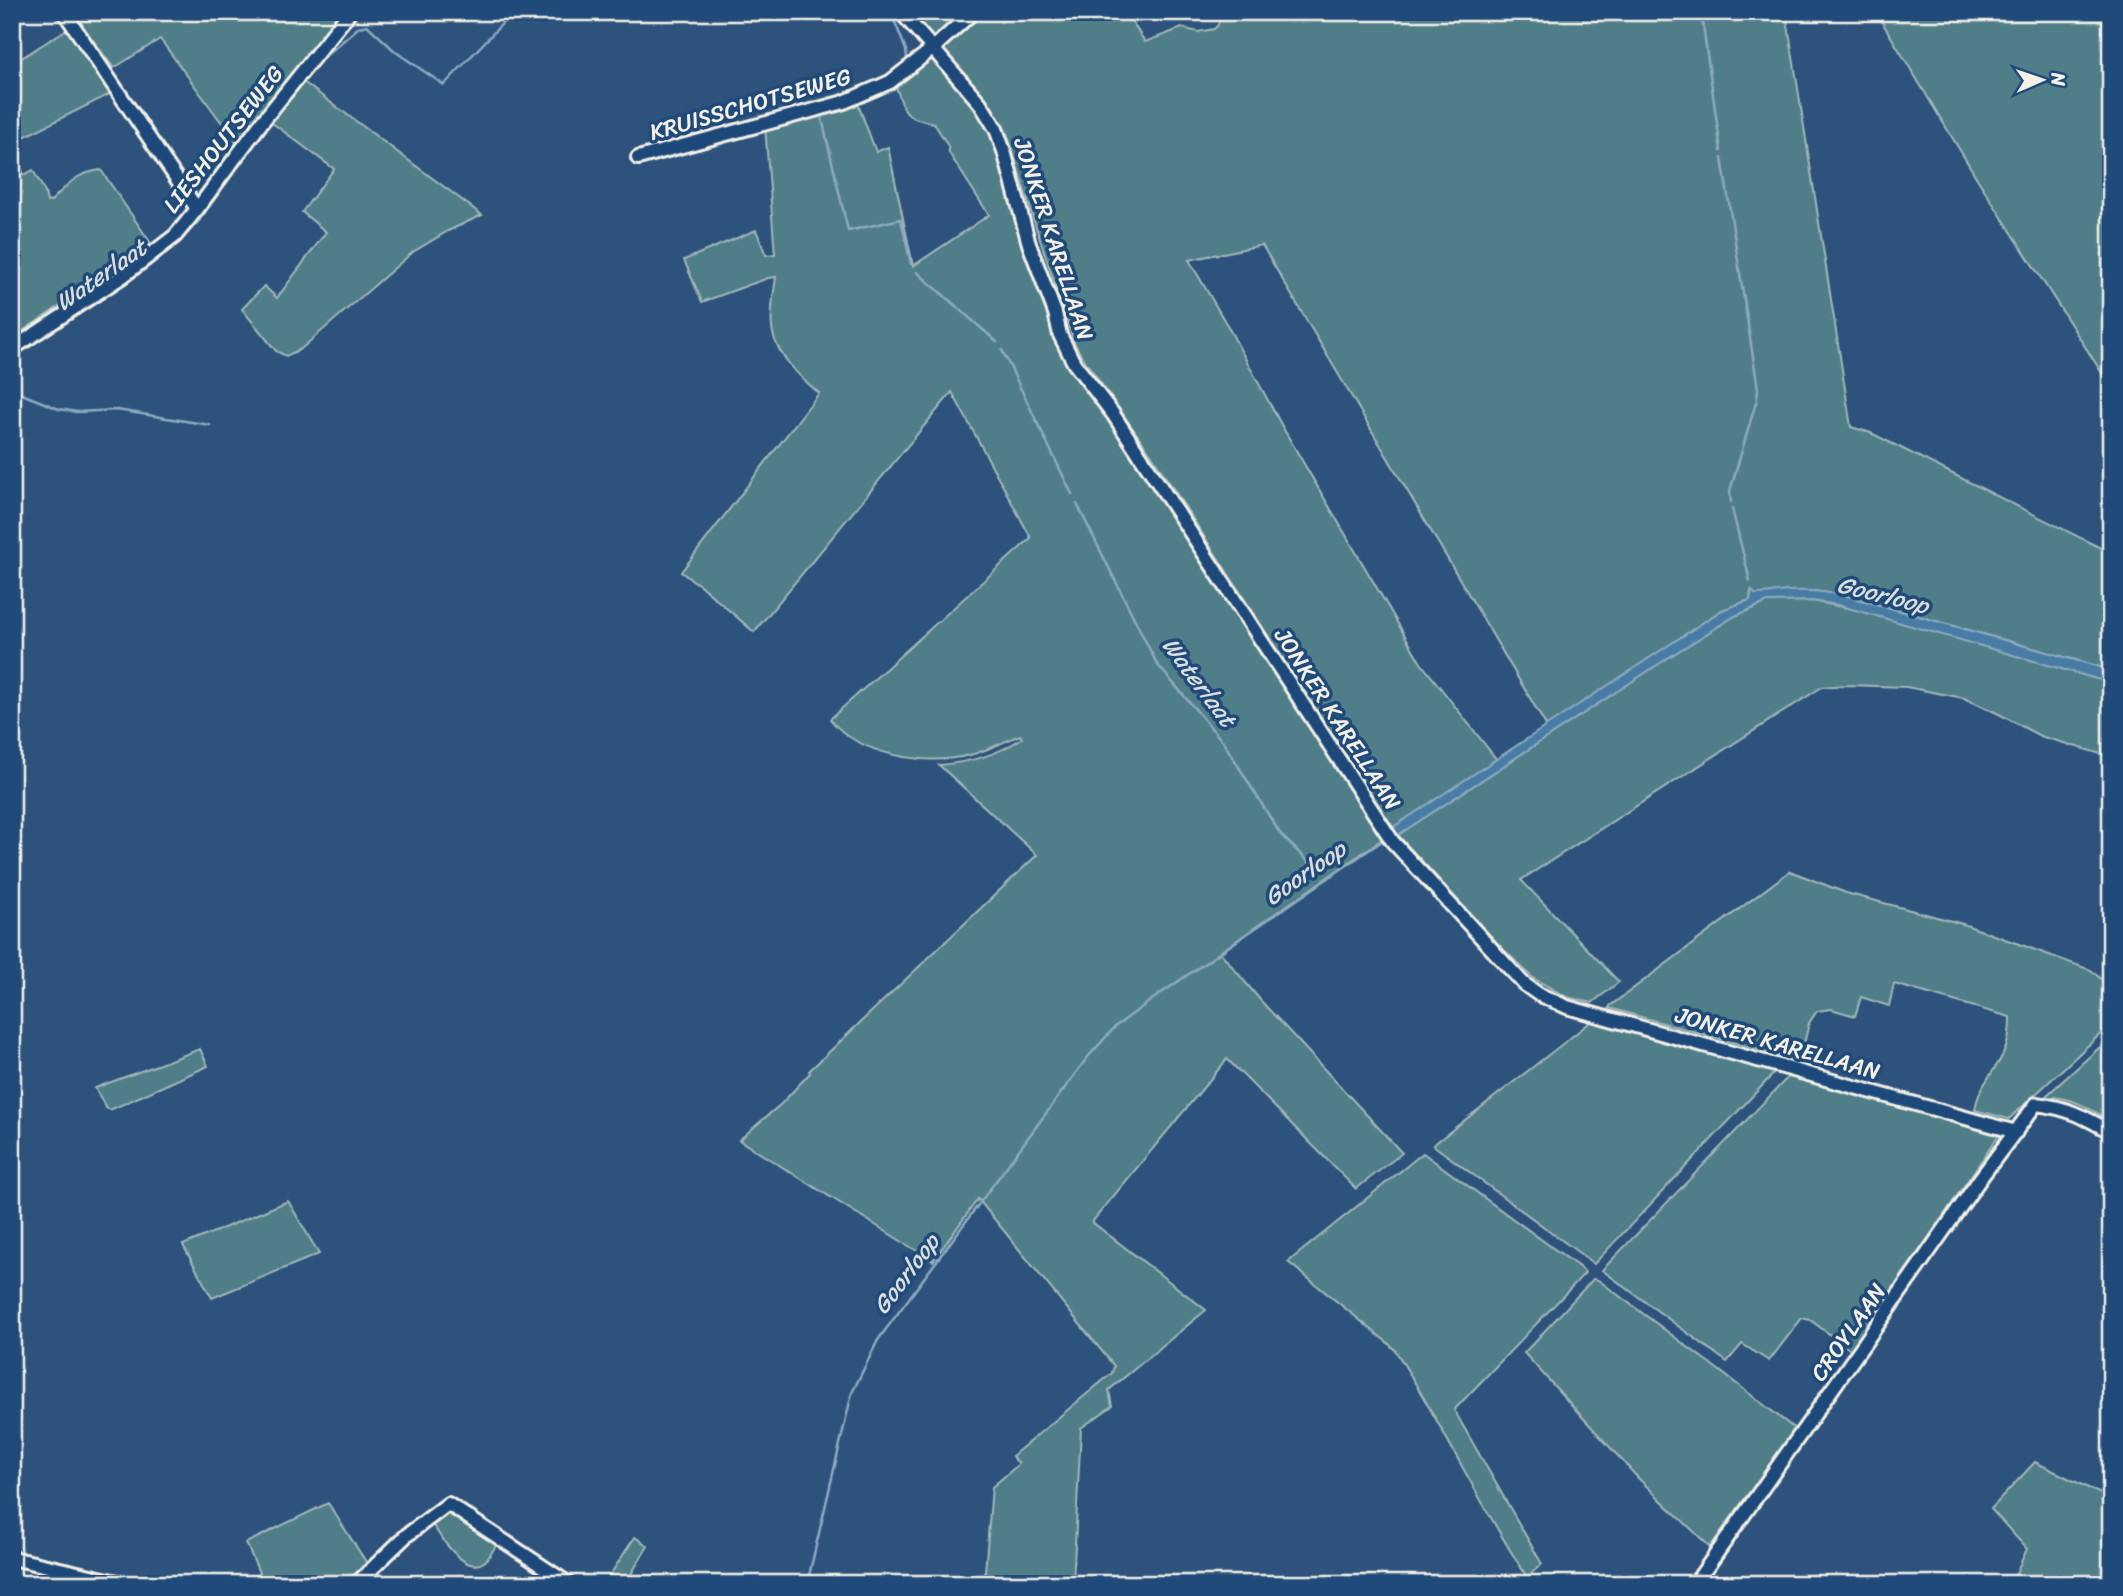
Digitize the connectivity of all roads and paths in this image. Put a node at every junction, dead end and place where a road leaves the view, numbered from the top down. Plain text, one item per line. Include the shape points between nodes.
1 (64, 12) edge
2 (350, 12) edge
3 (901, 12) edge
4 (973, 12) edge
5 (931, 50) junction
6 (638, 158) dead end
7 (197, 209) junction
8 (12, 349) edge
9 (2016, 1132) junction
10 (2111, 1132) edge
11 (12, 1558) edge
12 (126, 1584) edge
13 (356, 1584) edge
14 (569, 1584) edge
15 (1695, 1584) edge

1 - 7 street
2 - 7 street, LIESHOUTSEWEG
3 - 5 street, JONKER KARELLAAN
4 - 5 street, KRUISSCHOTSEWEG
5 - 6 street, KRUISSCHOTSEWEG via 890,82 844,102
5 - 9 street, JONKER KARELLAAN via 980,103 996,129 1029,244 1073,363 1113,414 1394,842 1524,984 1567,1007
7 - 8 street, LIESHOUTSEWEG via 175,236 123,276
9 - 10 street, CROYLAAN via 2036,1104 2081,1114
9 - 15 street, CROYLAAN
11 - 12 street
13 - 14 street via 407,1535 448,1504

